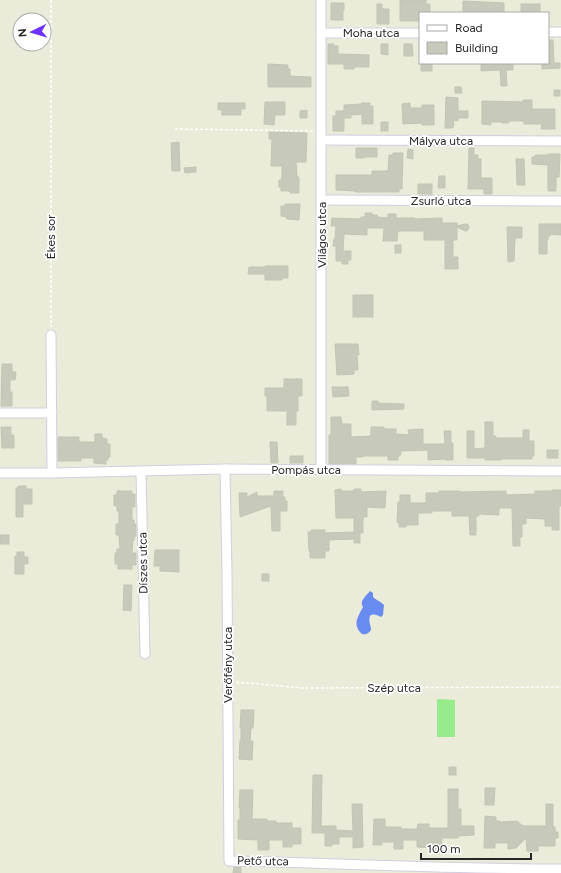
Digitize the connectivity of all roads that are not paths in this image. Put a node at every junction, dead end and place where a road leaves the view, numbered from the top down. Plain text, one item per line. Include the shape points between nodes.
1 (321, 0) edge
2 (419, 32) edge
3 (549, 32) edge
4 (561, 32) edge
5 (321, 33) junction
6 (322, 135) junction
7 (561, 141) edge
8 (322, 200) junction
9 (561, 201) edge
10 (51, 335) road end
11 (0, 413) edge
12 (52, 413) junction
13 (225, 469) junction
14 (322, 470) junction
15 (561, 471) edge
16 (141, 472) junction
17 (0, 473) edge
18 (52, 474) junction
19 (145, 654) dead end
20 (229, 861) joint
21 (561, 869) edge

1 - 5 street, Világos utca
2 - 5 street, Moha utca
3 - 4 street
5 - 6 street, Világos utca
6 - 7 street, Mályva utca
6 - 8 street, Világos utca
8 - 9 street, Zsurló utca
8 - 14 street, Világos utca
10 - 12 street
11 - 12 street
12 - 18 street
13 - 14 street, Pompás utca
13 - 16 street, Pompás utca
13 - 20 street, Verőfény utca
14 - 15 street, Pompás utca
16 - 18 street, Pompás utca
16 - 19 street, Díszes utca
17 - 18 street, Pompás utca
20 - 21 street, Pető utca

